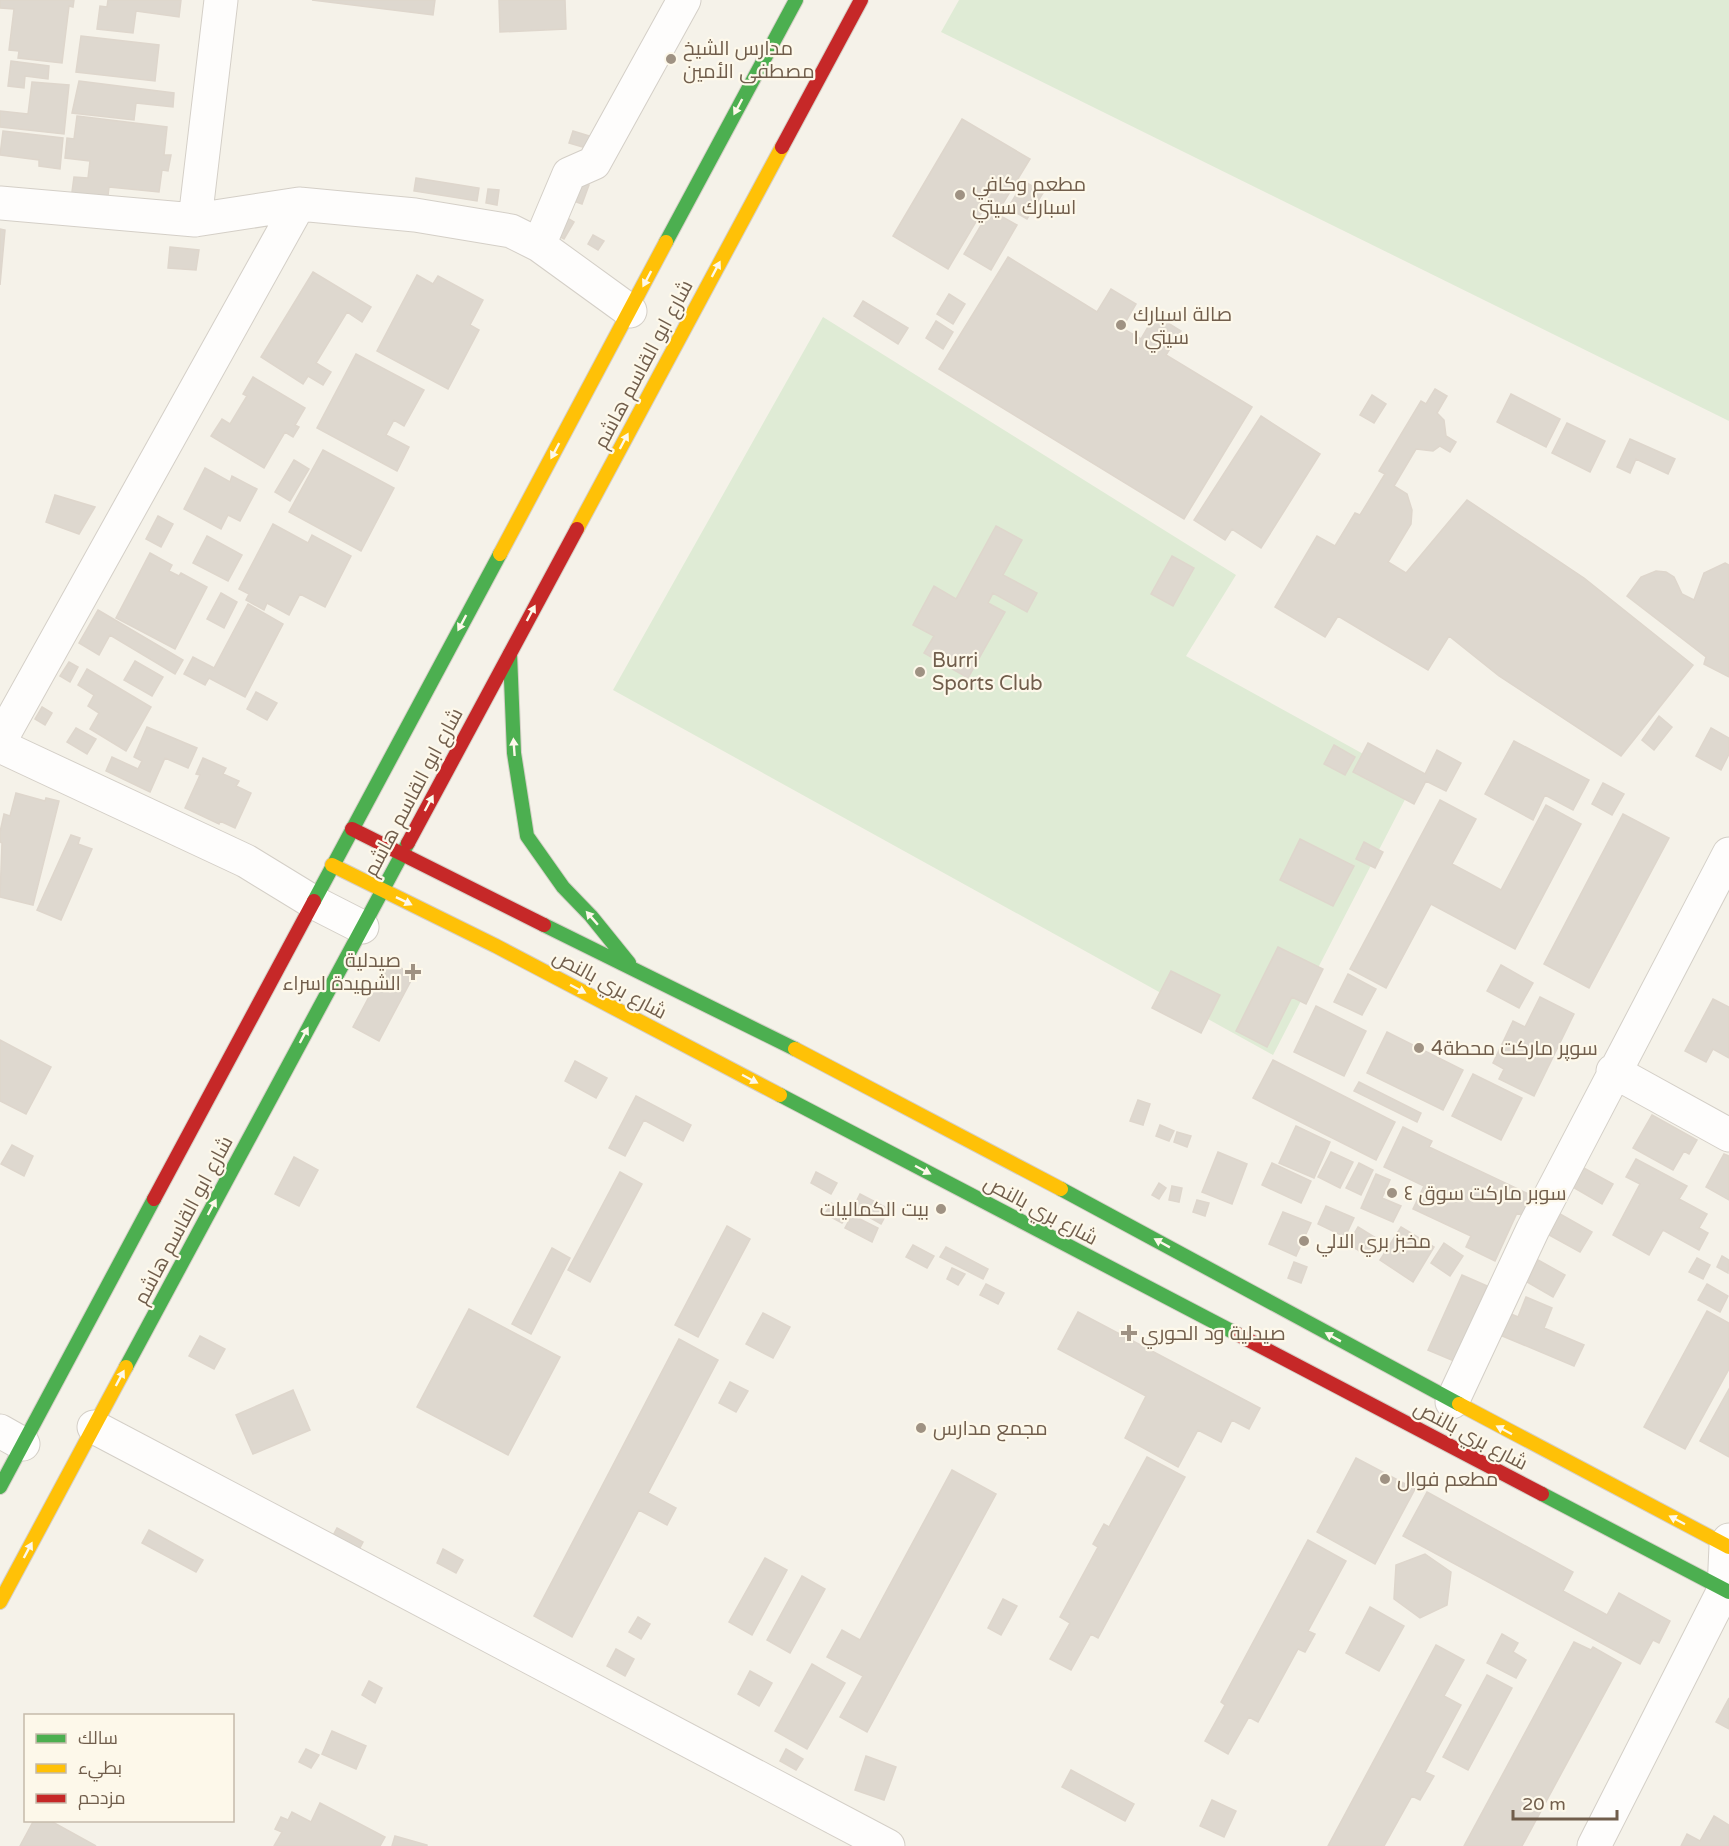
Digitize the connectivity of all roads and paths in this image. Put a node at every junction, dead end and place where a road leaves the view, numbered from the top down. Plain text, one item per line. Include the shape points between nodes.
1 (221, 0) edge
2 (684, 0) edge
3 (796, 0) edge
4 (861, 0) edge
5 (0, 203) edge
6 (299, 204) junction
7 (195, 220) junction
8 (539, 245) junction
9 (630, 311) junction
10 (510, 653) junction
11 (0, 741) edge
12 (0, 746) edge
13 (352, 829) junction
14 (1729, 854) edge
15 (401, 855) junction
16 (332, 865) junction
17 (382, 890) junction
18 (313, 902) junction
19 (362, 927) junction
20 (629, 963) junction
21 (1613, 1071) junction
22 (1729, 1134) edge
23 (1452, 1402) junction
24 (94, 1427) junction
25 (11, 1438) edge
26 (0, 1487) edge
27 (1728, 1544) edge
28 (1726, 1591) edge
29 (0, 1602) edge
30 (878, 1844) edge
31 (1594, 1846) edge

1 - 7 street
2 - 8 street via 594,163 569,174
3 -> 9 main road, شارع ابو القاسم هاشم
10 -> 4 main road, شارع ابو القاسم هاشم
5 - 7 street
6 - 7 street
6 - 8 street via 415,215 511,231
6 - 11 street
8 - 9 street
9 -> 13 main road, شارع ابو القاسم هاشم
15 -> 10 main road, شارع ابو القاسم هاشم
20 -> 10 main road via 562,887 527,836 514,753
12 - 18 street via 246,861
13 - 15 main road, شارع بري بالنص
13 - 16 main road, شارع ابو القاسم هاشم
14 - 21 street
15 - 17 main road, شارع ابو القاسم هاشم
15 - 20 main road, شارع بري بالنص
16 - 17 main road, شارع بري بالنص
16 - 18 main road, شارع ابو القاسم هاشم
17 - 19 main road, شارع ابو القاسم هاشم
17 -> 28 main road, شارع بري بالنص via 496,946
18 - 19 street
18 - 25 main road, شارع ابو القاسم هاشم
24 -> 19 main road, شارع ابو القاسم هاشم
23 -> 20 main road, شارع بري بالنص via 1060,1188
21 - 22 street
21 - 23 street
27 -> 23 main road, شارع بري بالنص
29 -> 24 main road, شارع ابو القاسم هاشم
24 - 30 street
25 - 26 main road, شارع ابو القاسم هاشم
27 - 28 street
28 - 31 street

